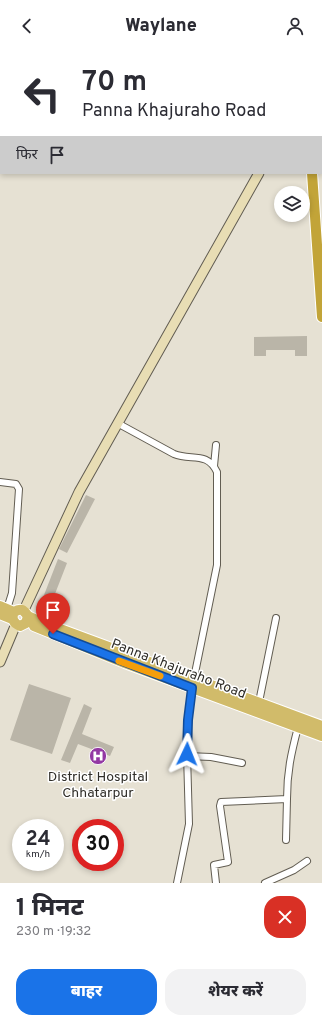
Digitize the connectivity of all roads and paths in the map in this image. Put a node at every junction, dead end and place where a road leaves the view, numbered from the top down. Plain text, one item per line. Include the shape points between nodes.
1 (258, 174) edge
2 (312, 174) edge
3 (322, 317) edge
4 (119, 424) junction
5 (216, 445) dead end
6 (214, 466) junction
7 (0, 482) edge
8 (14, 615) edge
9 (276, 618) dead end
10 (3, 649) edge
11 (0, 662) edge
12 (194, 678) junction
13 (192, 688) junction
14 (259, 702) junction
15 (322, 726) edge
16 (298, 727) junction
17 (322, 736) edge
18 (187, 756) junction
19 (242, 763) dead end
20 (288, 799) junction
21 (286, 840) dead end
22 (307, 861) dead end
23 (177, 883) edge
24 (216, 883) edge
25 (265, 883) edge

1 - 4 main road
2 - 3 highway
4 - 6 street via 182,458 208,459
4 - 8 main road via 79,492
5 - 6 street
6 - 12 street via 217,472 217,565
7 - 8 street via 16,484 19,489 12,593
8 - 10 main road
8 - 12 main road, Panna Khajuraho Road
8 - 13 main road, Panna Khajuraho Road via 80,646
9 - 14 street
10 - 11 main road
12 - 14 main road, Panna Khajuraho Road
13 - 16 main road, Panna Khajuraho Road
13 - 18 street
14 - 15 main road, Panna Khajuraho Road
16 - 17 main road, Panna Khajuraho Road
16 - 20 street via 287,775
18 - 19 street via 211,757
18 - 23 street via 189,824
20 - 21 street
20 - 24 street via 221,802 228,862 214,865
22 - 25 street

